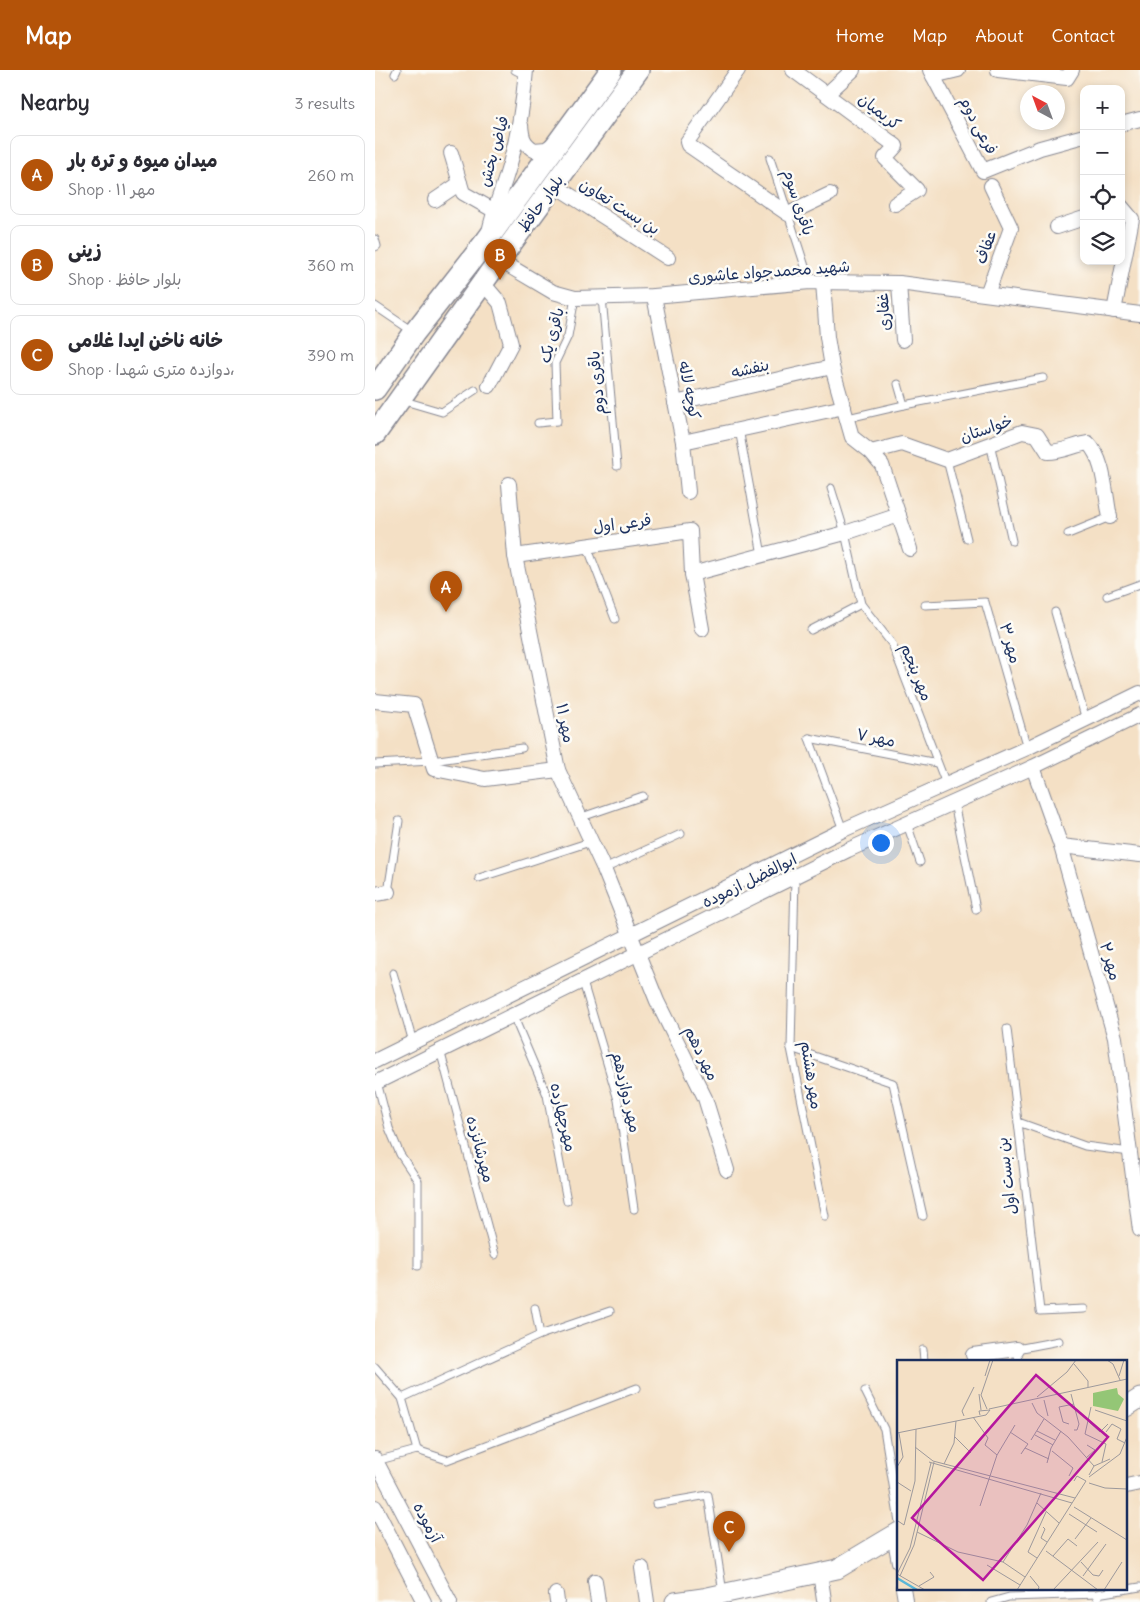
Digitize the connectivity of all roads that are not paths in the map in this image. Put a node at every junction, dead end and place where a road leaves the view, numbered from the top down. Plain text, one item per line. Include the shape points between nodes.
1 (611, 70) edge
2 (638, 70) edge
3 (738, 70) edge
4 (793, 70) edge
5 (853, 70) edge
6 (958, 70) edge
7 (998, 70) edge
8 (1072, 70) edge
9 (522, 72) edge
10 (932, 73) edge
11 (827, 94) junction
12 (521, 118) junction
13 (1140, 118) edge
14 (1125, 123) edge
15 (1080, 137) edge
16 (562, 138) junction
17 (451, 153) dead end
18 (770, 158) dead end
19 (460, 183) junction
20 (553, 185) junction
21 (991, 186) dead end
22 (830, 194) dead end
23 (435, 200) dead end
24 (895, 204) dead end
25 (493, 210) junction
26 (1125, 211) edge
27 (789, 214) junction
28 (1080, 219) edge
29 (1057, 227) dead end
30 (375, 239) edge
31 (487, 240) junction
32 (375, 247) edge
33 (668, 258) dead end
34 (499, 260) junction
35 (482, 282) junction
36 (817, 282) junction
37 (899, 283) junction
38 (987, 294) junction
39 (655, 296) junction
40 (601, 297) junction
41 (575, 298) junction
42 (375, 306) edge
43 (1114, 311) junction
44 (1140, 314) edge
45 (415, 333) junction
46 (903, 340) dead end
47 (832, 367) junction
48 (1043, 378) dead end
49 (898, 384) dead end
50 (482, 388) joint
51 (375, 389) edge
52 (398, 400) junction
53 (675, 403) junction
54 (903, 405) junction
55 (846, 412) junction
56 (538, 423) dead end
57 (739, 429) junction
58 (375, 434) edge
59 (683, 442) junction
60 (990, 443) junction
61 (871, 452) junction
62 (947, 460) junction
63 (617, 466) dead end
64 (509, 484) dead end
65 (831, 488) dead end
66 (688, 492) dead end
67 (899, 515) junction
68 (1110, 517) joint
69 (845, 533) junction
70 (1068, 534) dead end
71 (967, 539) dead end
72 (1012, 541) dead end
73 (587, 545) junction
74 (910, 549) dead end
75 (762, 555) junction
76 (515, 556) junction
77 (692, 574) junction
78 (1140, 584) edge
79 (1107, 596) dead end
80 (861, 604) junction
81 (925, 605) dead end
82 (1055, 612) dead end
83 (615, 620) dead end
84 (702, 629) dead end
85 (811, 630) dead end
86 (1140, 693) edge
87 (375, 701) edge
88 (1140, 715) edge
89 (1086, 720) junction
90 (522, 748) dead end
91 (1027, 748) junction
92 (432, 761) junction
93 (937, 763) junction
94 (375, 764) edge
95 (1033, 767) junction
96 (558, 770) junction
97 (946, 784) junction
98 (643, 796) dead end
99 (954, 803) junction
100 (579, 818) junction
101 (399, 821) dead end
102 (907, 824) junction
103 (843, 830) junction
104 (681, 834) dead end
105 (590, 842) junction
106 (1061, 846) junction
107 (1140, 855) edge
108 (920, 862) dead end
109 (604, 869) junction
110 (795, 877) junction
111 (479, 878) dead end
112 (382, 893) edge
113 (977, 909) dead end
114 (629, 936) junction
115 (638, 954) junction
116 (393, 973) dead end
117 (583, 982) junction
118 (513, 1015) junction
119 (1007, 1029) dead end
120 (413, 1042) junction
121 (791, 1048) junction
122 (440, 1050) junction
123 (375, 1061) edge
124 (376, 1082) edge
125 (1018, 1122) junction
126 (1130, 1152) junction
127 (727, 1170) dead end
128 (567, 1201) dead end
129 (634, 1209) dead end
130 (825, 1216) dead end
131 (923, 1216) dead end
132 (1140, 1230) edge
133 (495, 1255) dead end
134 (418, 1266) dead end
135 (535, 1308) dead end
136 (1084, 1309) dead end
137 (610, 1311) dead end
138 (540, 1335) junction
139 (1059, 1341) dead end
140 (923, 1350) dead end
141 (973, 1355) dead end
142 (1018, 1355) edge
143 (924, 1360) edge
144 (375, 1367) edge
145 (637, 1388) dead end
146 (865, 1391) dead end
147 (402, 1398) junction
148 (1140, 1398) edge
149 (1127, 1406) edge
150 (417, 1450) junction
151 (376, 1460) edge
152 (1140, 1483) edge
153 (1127, 1486) edge
154 (656, 1504) dead end
155 (375, 1508) edge
156 (897, 1530) edge
157 (642, 1568) dead end
158 (820, 1573) junction
159 (595, 1580) dead end
160 (1140, 1587) edge
161 (1127, 1588) edge
162 (1110, 1590) edge
163 (723, 1593) junction
164 (1097, 1594) junction
165 (704, 1600) edge
166 (824, 1600) dead end
167 (424, 1602) edge
168 (451, 1602) edge
169 (598, 1602) edge
170 (647, 1602) edge
171 (675, 1602) edge
172 (991, 1602) edge
173 (1098, 1602) edge

1 - 16 main road, بلوار حافظ
2 - 20 main road, بلوار حافظ
3 - 27 street via 687,144
4 - 11 street, کریمیان
5 - 11 street
6 - 10 street
7 - 8 street via 1067,78
9 - 12 street, فیاض بخش
10 - 15 street, فرعی دوم via 983,170 1040,148
11 - 24 street, کریمیان via 896,146 885,158 917,190
12 - 16 street via 522,137 534,150 546,149
12 - 25 street, فیاض بخش via 505,180
13 - 14 street
16 - 31 main road, بلوار حافظ
17 - 19 street
18 - 27 lane, باقری سوم
19 - 23 street
19 - 25 street via 463,193
20 - 33 street, بن‌ بست تعاون
20 - 34 main road, بلوار حافظ
21 - 38 street, عفاف via 1011,228
22 - 27 street
25 - 31 street, فیاض بخش
26 - 43 street via 1132,219
27 - 36 lane, باقری سوم
28 - 29 street
30 - 32 lane
31 - 45 main road, بلوار حافظ
34 - 35 main road, بلوار حافظ
34 - 41 street, شهید محمدجواد عاشوری via 553,292
35 - 50 street via 500,303 511,344
35 - 52 main road, بلوار حافظ
36 - 37 street, شهید محمدجواد عاشوری
36 - 39 street, شهید محمدجواد عاشوری
36 - 47 street
37 - 38 street, شهید محمدجواد عاشوری
37 - 46 street, غفاری
38 - 43 street, شهید محمدجواد عاشوری
39 - 40 street, شهید محمدجواد عاشوری
39 - 53 street, کوچه لاله
40 - 41 street, شهید محمدجواد عاشوری
40 - 63 lane, باقری دوم
41 - 56 lane, باقری یک via 568,336 555,363 557,421
42 - 45 lane
43 - 44 street, شهید محمدجواد عاشوری
45 - 51 main road, بلوار حافظ
47 - 53 street, بنفشه
47 - 55 street
48 - 54 lane
49 - 54 lane
50 - 52 lane via 442,412
52 - 58 main road, بلوار حافظ
53 - 59 street, کوچه لاله
54 - 55 lane
55 - 57 street
55 - 61 street via 852,437
57 - 59 street
57 - 75 lane
59 - 66 street, کوچه لاله
60 - 62 street, خواستان
60 - 68 street, خواستان via 1022,432 1037,435 1048,452 1061,452 1088,443 1095,450 1100,466
60 - 72 lane
61 - 62 street, خواستان via 902,444
61 - 67 street via 882,465
62 - 71 lane
64 - 76 street, مهر ۱۱
65 - 69 lane, مهر پنجم
67 - 69 street
67 - 74 street
68 - 70 lane
69 - 75 street
69 - 80 lane, مهر پنجم
73 - 76 street, فرعی اول
73 - 77 street, فرعی اول via 690,531
73 - 83 lane
75 - 77 street
76 - 96 street, مهر ۱۱
77 - 84 street, فرعی اول
78 - 79 lane
80 - 85 lane
80 - 93 lane, مهر پنجم via 892,644
81 - 91 lane, مهر ۳ via 985,602
82 - 89 lane
86 - 89 street, ابوالفضل ازموده
87 - 92 street via 414,705
88 - 95 street, ابوالفضل ازموده
89 - 91 street, ابوالفضل ازموده
90 - 92 lane
91 - 97 street, ابوالفضل ازموده
92 - 94 lane
92 - 96 street via 434,768 485,779
93 - 97 lane, مهر پنجم
93 - 103 lane, مهر ۷ via 809,738
95 - 99 street, ابوالفضل ازموده
95 - 106 street, مهر ۲
96 - 100 street, مهر ۱۱
97 - 103 street, ابوالفضل ازموده
98 - 100 lane
99 - 102 street, ابوالفضل ازموده
99 - 113 lane
100 - 105 street, مهر ۱۱
101 - 112 lane
102 - 108 lane
102 - 110 street, ابوالفضل ازموده
103 - 114 street, ابوالفضل ازموده
104 - 109 lane
105 - 109 street, مهر ۱۱
105 - 111 lane
106 - 107 street
106 - 126 street, مهر ۲ via 1115,1038
109 - 114 street, مهر ۱۱
110 - 115 street, ابوالفضل ازموده
110 - 121 lane, مهر هشتم
114 - 115 street, مهر ۱۱
114 - 120 street, ابوالفضل ازموده
115 - 117 street, ابوالفضل ازموده
115 - 127 street, مهر دهم via 657,1001 705,1098
116 - 120 lane
117 - 118 street, ابوالفضل ازموده
117 - 129 lane, مهر دوازدهم via 618,1100
118 - 122 street, ابوالفضل ازموده
118 - 128 lane, مهرچهارده via 547,1095
119 - 125 lane
120 - 123 street, ابوالفضل ازموده
121 - 130 lane, مهر هشتم
121 - 131 lane via 893,1083
122 - 124 street, ابوالفضل ازموده
122 - 133 lane, مهرشانزده
124 - 134 lane via 400,1154 418,1181
125 - 126 lane, بن بست اول via 1085,1146
125 - 136 lane, بن بست اول via 1040,1312
126 - 132 street, مهر ۲
135 - 138 lane
137 - 138 lane
138 - 147 lane
139 - 142 lane
140 - 143 lane
141 - 142 street
144 - 147 lane
145 - 150 lane via 447,1460
146 - 156 lane via 884,1429
147 - 150 lane
148 - 149 street
150 - 151 lane
151 - 168 street, آزموده
152 - 153 street
154 - 163 lane via 708,1495
155 - 167 street
156 - 158 street via 837,1569
157 - 170 street
158 - 163 street
158 - 166 street
159 - 169 street
160 - 161 lane
162 - 164 lane
163 - 165 street
164 - 172 lane via 1009,1597
164 - 173 lane
165 - 171 street

